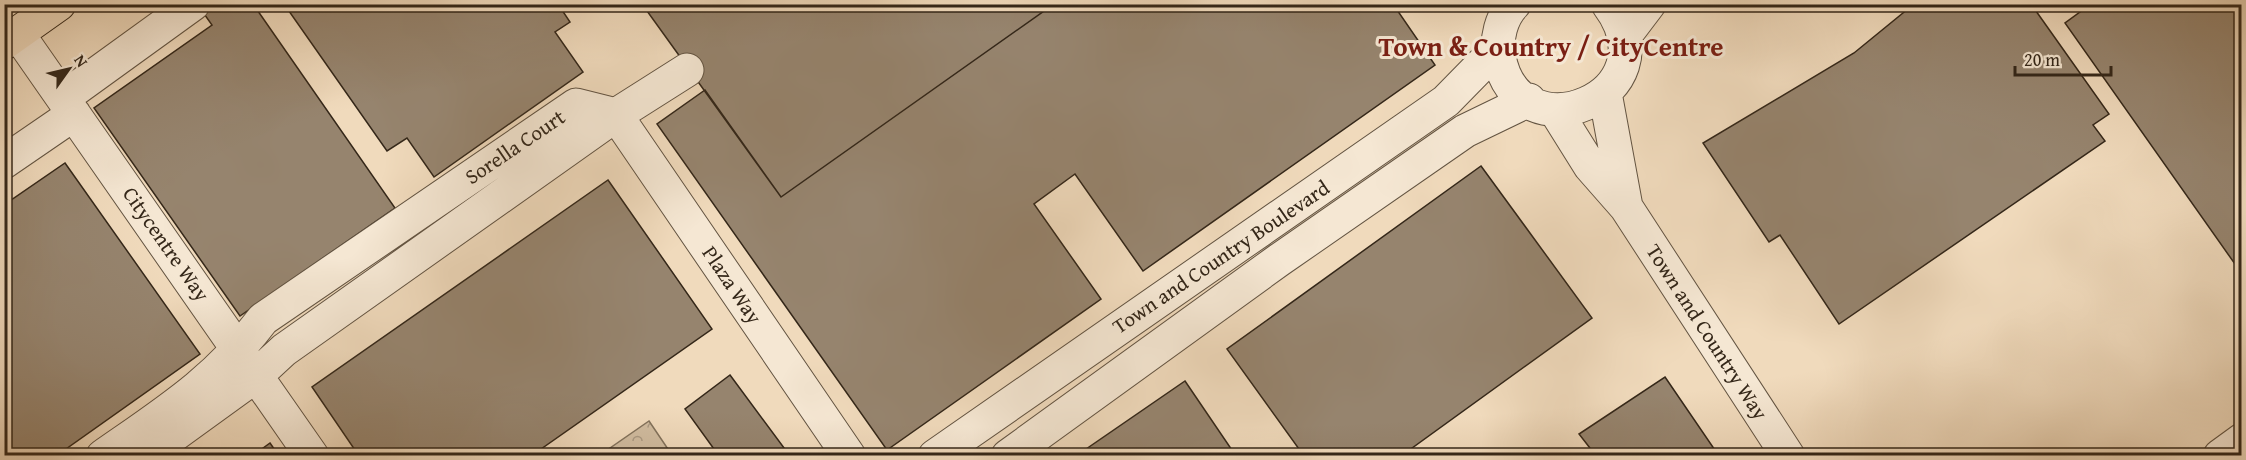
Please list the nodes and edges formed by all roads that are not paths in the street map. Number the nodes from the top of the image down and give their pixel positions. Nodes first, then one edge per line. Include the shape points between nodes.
1 (59, 4) edge
2 (193, 4) edge
3 (1608, 4) edge
4 (1649, 4) edge
5 (1510, 6) edge
6 (1624, 37) junction
7 (11, 39) edge
8 (1498, 48) junction
9 (687, 70) dead end
10 (1605, 93) junction
11 (1542, 105) junction
12 (68, 106) junction
13 (616, 115) junction
14 (4, 162) edge
15 (1626, 207) junction
16 (1153, 303) junction
17 (1176, 334) junction
18 (249, 362) junction
19 (2241, 440) edge
20 (103, 456) edge
21 (145, 456) edge
22 (312, 456) edge
23 (849, 456) edge
24 (935, 456) edge
25 (1008, 456) edge
26 (1788, 456) edge
27 (2220, 456) edge

1 - 7 main road
2 - 12 street
3 - 6 street
4 - 6 street
5 - 8 street via 1500,28
6 - 10 street via 1624,58 1617,78
7 - 12 street, Citycentre Way
8 - 11 street via 1509,82
8 - 16 street, Town and Country Boulevard via 1446,101
9 - 13 street
10 - 11 street, Town and Country Boulevard via 1573,109
10 - 15 street, Town and Country Way
11 - 15 street, Town and Country Way
11 - 17 street, Town and Country Boulevard via 1465,131
12 - 14 street
12 - 18 street, Citycentre Way
13 - 18 street, Sorella Court via 576,105 263,319
13 - 23 street, Plaza Way
15 - 26 street, Town and Country Way
16 - 17 street
16 - 24 street, Town and Country Boulevard
17 - 25 street, Town and Country Boulevard
18 - 20 street, Sorella Court via 195,393
18 - 21 street, Sorella Court
18 - 22 street, Citycentre Way
19 - 27 street

